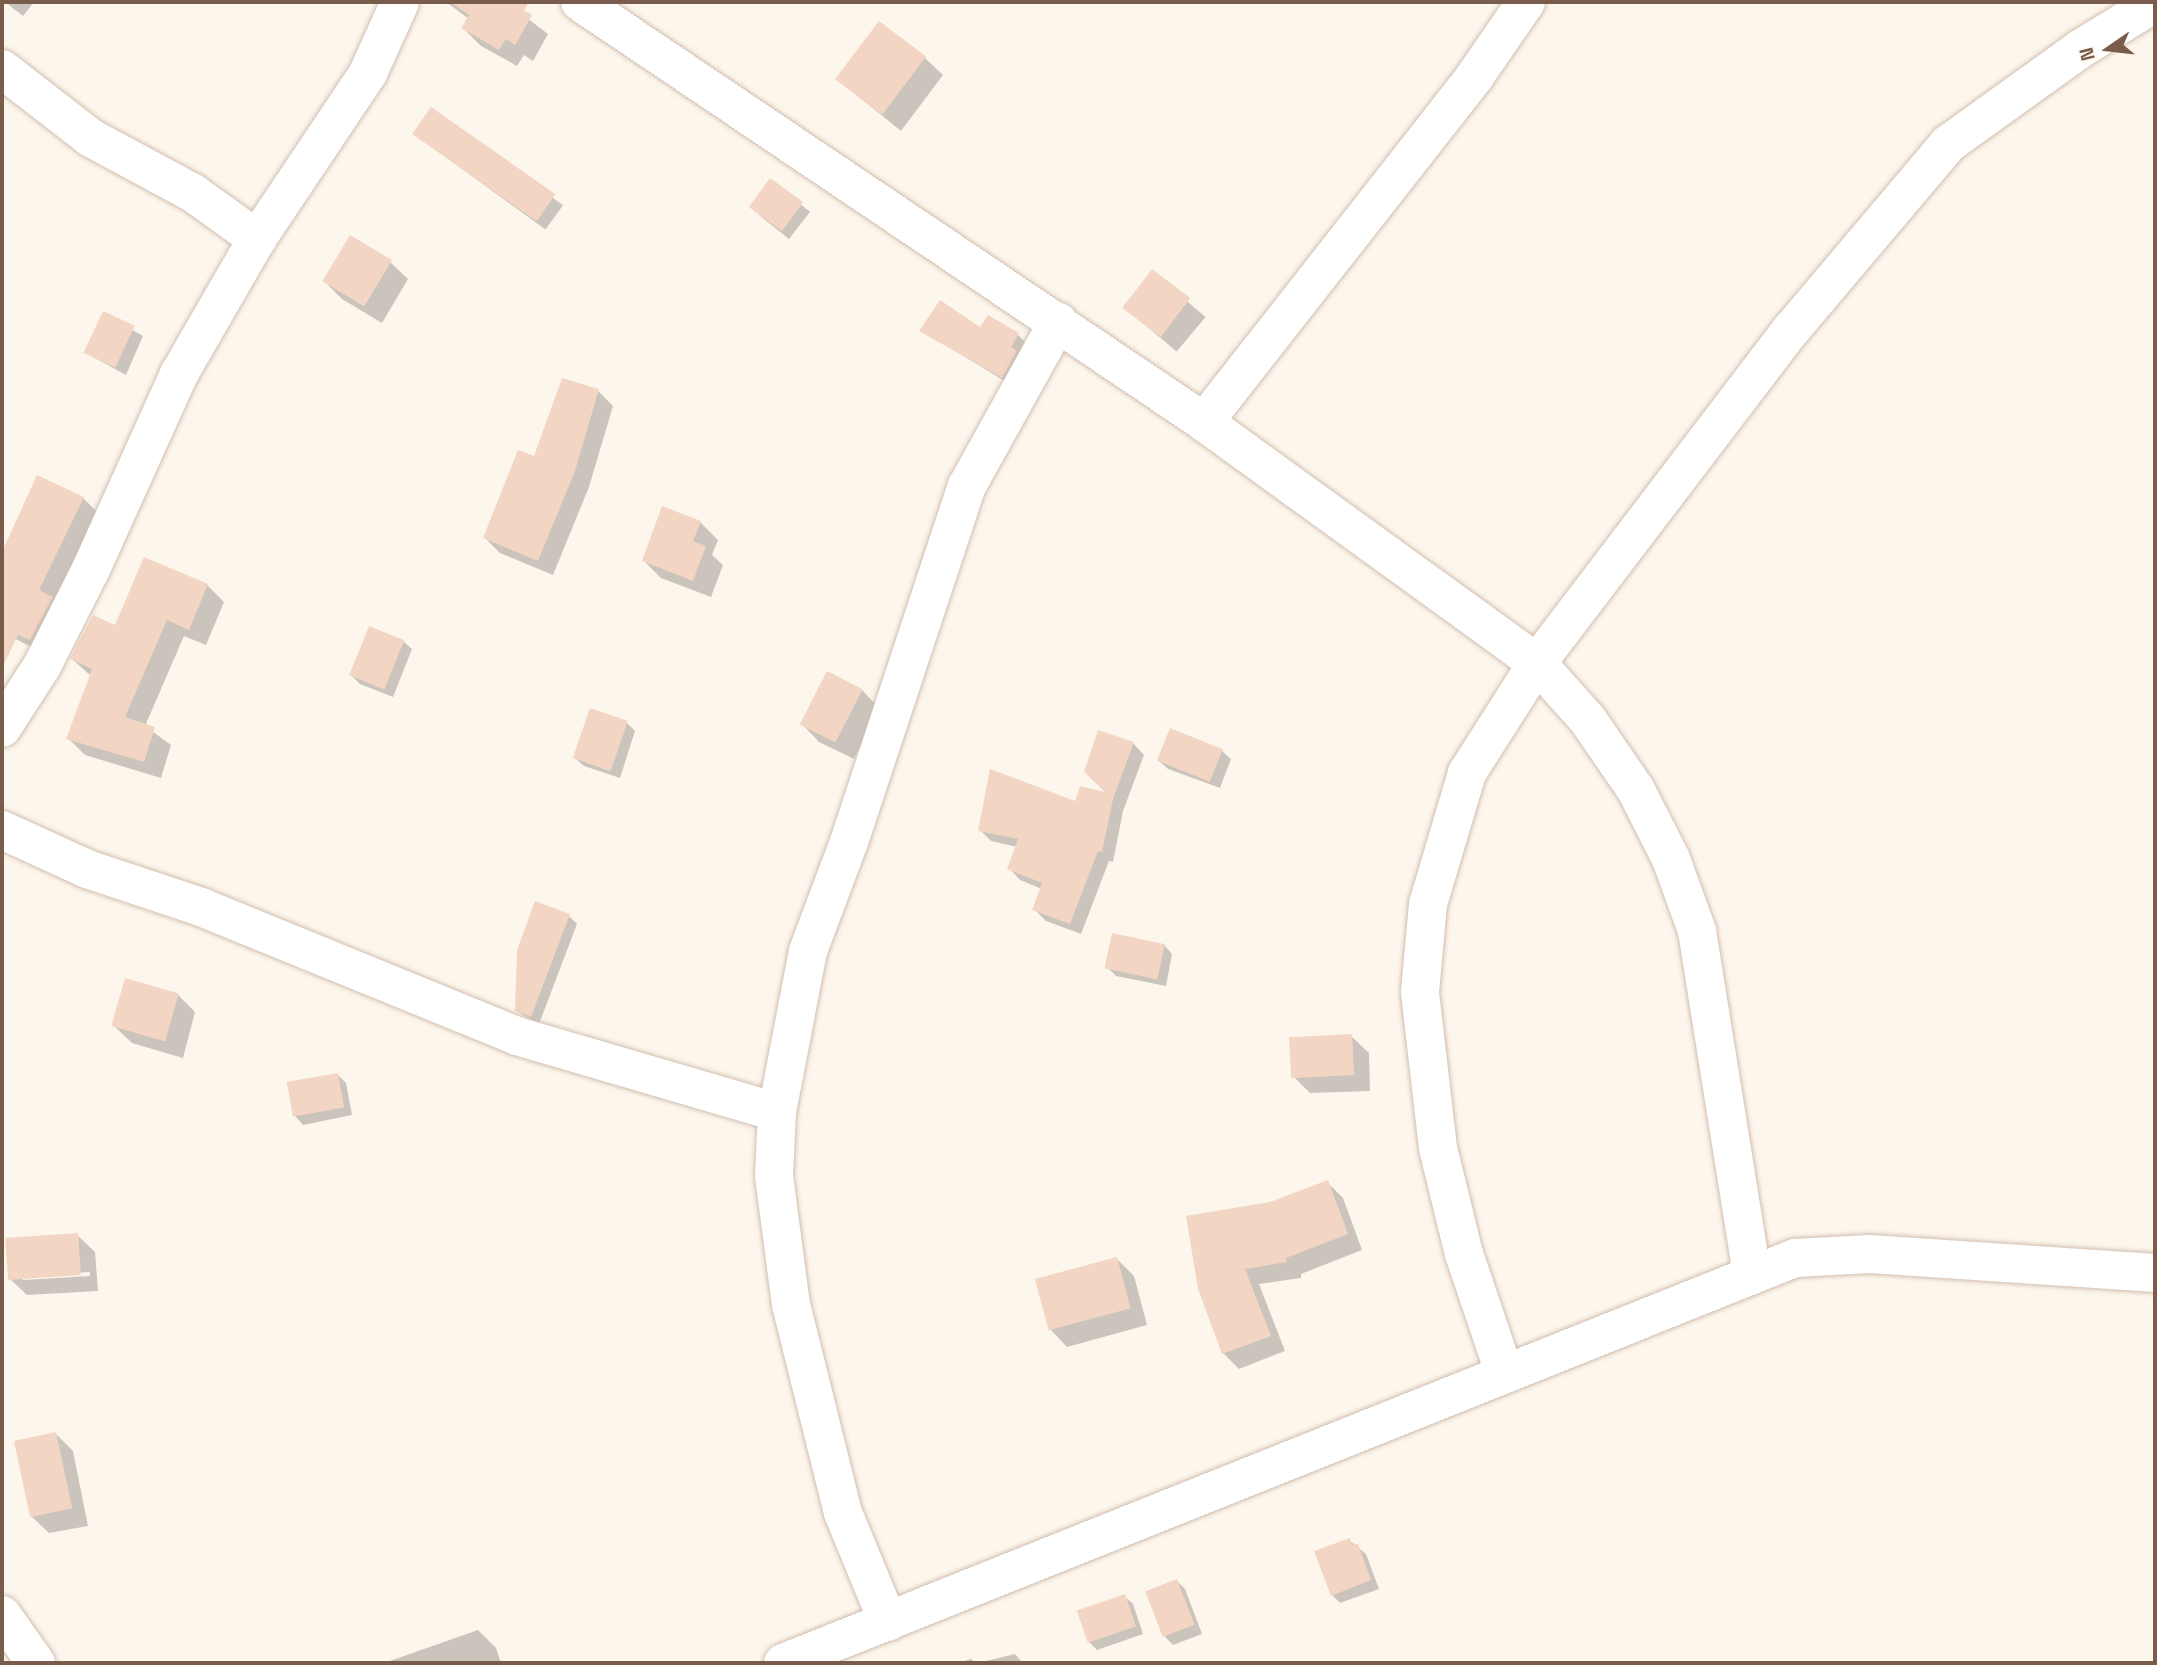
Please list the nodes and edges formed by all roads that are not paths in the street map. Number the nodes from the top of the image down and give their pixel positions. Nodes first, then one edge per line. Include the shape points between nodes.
1 (400, 2) edge
2 (580, 2) edge
3 (1526, 2) edge
4 (2155, 3) edge
5 (2, 69) edge
6 (257, 239) junction
7 (1058, 322) junction
8 (1204, 422) junction
9 (1537, 663) junction
10 (2, 728) edge
11 (2, 830) edge
12 (776, 1112) junction
13 (1752, 1273) junction
14 (2155, 1273) edge
15 (1504, 1373) junction
16 (2, 1615) edge
17 (888, 1622) junction
18 (36, 1663) edge
19 (783, 1663) edge

1 - 6 street via 368,73
2 - 7 street
3 - 8 street via 1475,76
4 - 9 street via 2080,49 1948,144 1791,330
5 - 6 street via 91,138 193,193
6 - 10 street via 179,374 42,666
7 - 8 street
7 - 12 street via 967,486 849,842 808,951
8 - 9 street
9 - 13 street via 1588,720 1636,790 1671,859 1697,932
9 - 15 street via 1467,773 1428,904 1420,992 1438,1149 1464,1254
11 - 12 street via 87,869 201,907 517,1036
12 - 17 street via 774,1175 800,1346 843,1513
13 - 14 street via 1795,1258 1870,1255
13 - 15 street
15 - 17 street
16 - 18 street
17 - 19 street

